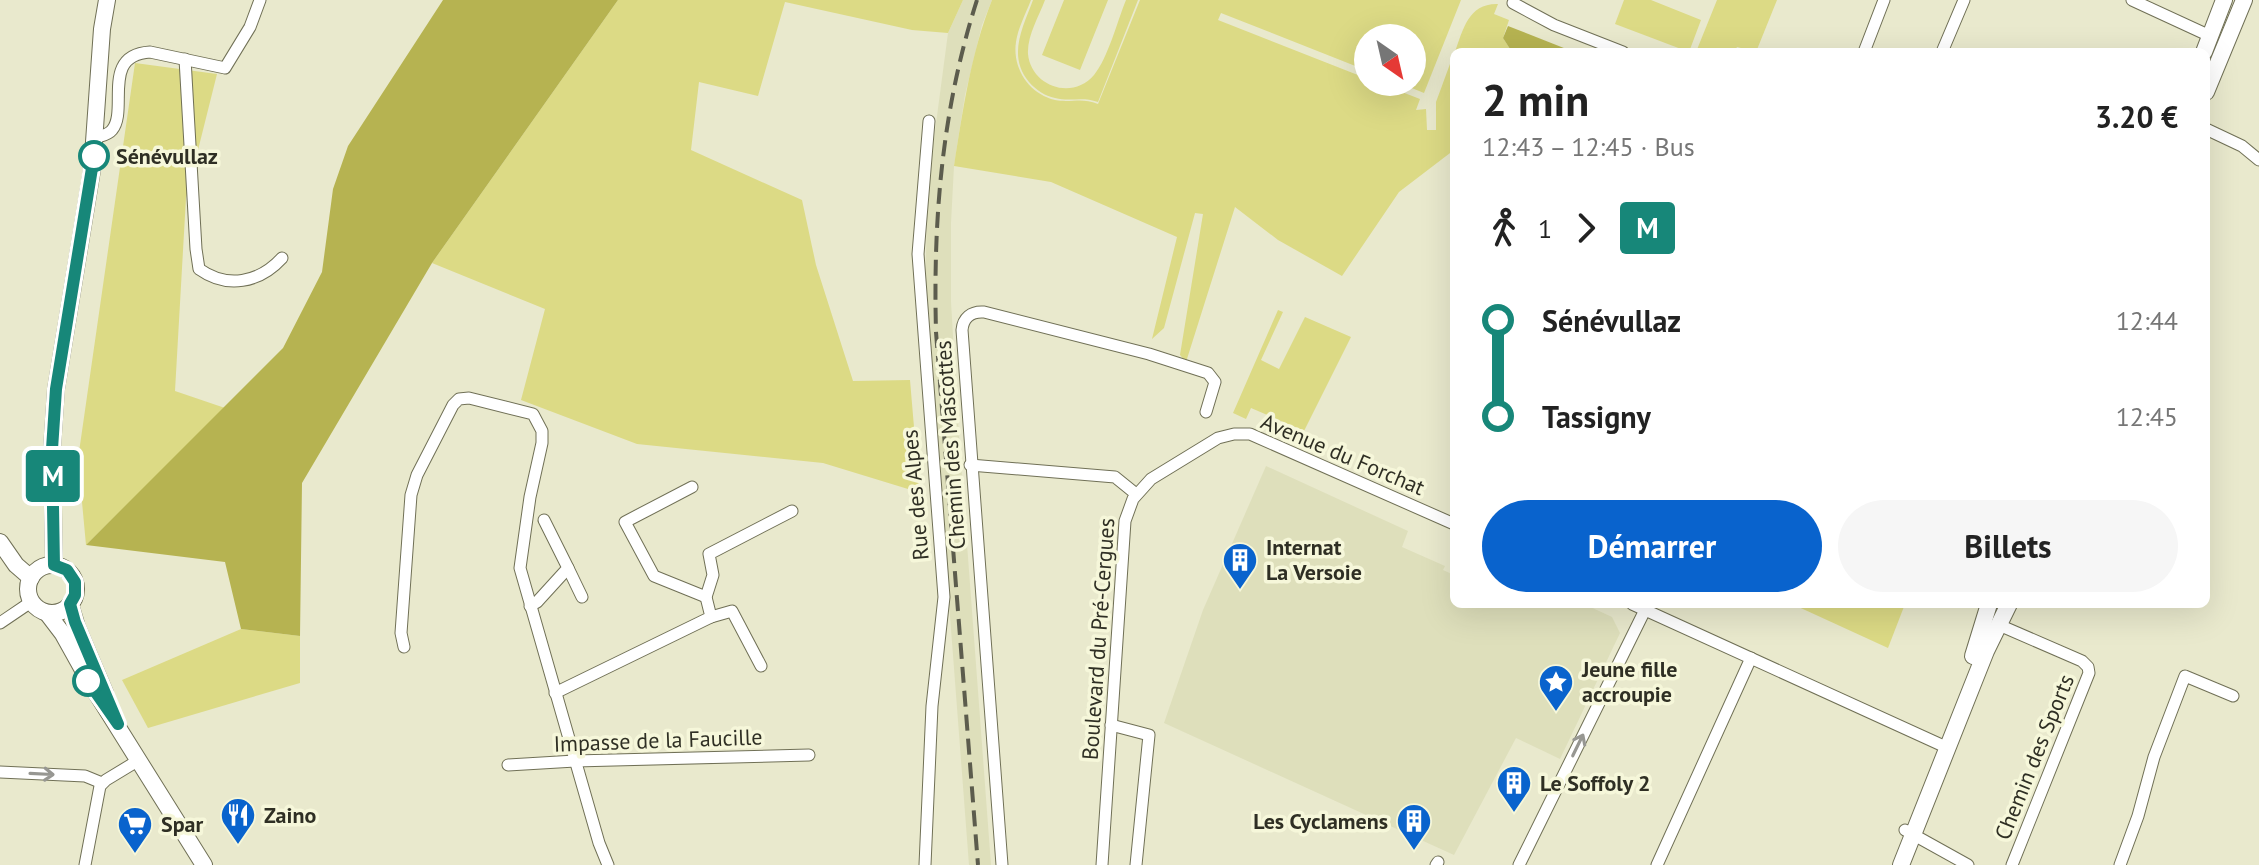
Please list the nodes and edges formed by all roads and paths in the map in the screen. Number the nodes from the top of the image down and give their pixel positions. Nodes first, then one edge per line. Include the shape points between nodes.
1 (107, 0) edge
2 (260, 0) edge
3 (1884, 0) edge
4 (1964, 0) edge
5 (2132, 0) edge
6 (2244, 0) edge
7 (1513, 3) dead end
8 (2222, 6) edge
9 (2237, 19) junction
10 (2228, 43) junction
11 (2207, 44) edge
12 (1613, 48) edge
13 (1866, 48) edge
14 (1944, 48) edge
15 (185, 59) junction
16 (2210, 83) edge
17 (929, 121) dead end
18 (2210, 131) edge
19 (95, 138) junction
20 (2259, 160) edge
21 (282, 258) dead end
22 (1206, 412) dead end
23 (970, 465) junction
24 (692, 487) dead end
25 (1136, 494) junction
26 (792, 511) dead end
27 (544, 520) dead end
28 (1450, 522) edge
29 (0, 542) edge
30 (54, 565) junction
31 (568, 568) junction
32 (31, 578) junction
33 (582, 597) dead end
34 (706, 597) junction
35 (31, 602) junction
36 (70, 604) junction
37 (530, 606) junction
38 (1641, 608) edge
39 (1988, 608) edge
40 (2007, 608) edge
41 (1645, 610) junction
42 (47, 613) junction
43 (711, 617) junction
44 (0, 623) edge
45 (1999, 625) junction
46 (404, 647) dead end
47 (1751, 658) junction
48 (761, 666) dead end
49 (555, 693) junction
50 (2233, 696) dead end
51 (118, 724) junction
52 (1111, 725) junction
53 (1943, 746) junction
54 (809, 755) dead end
55 (139, 760) junction
56 (575, 761) junction
57 (508, 765) dead end
58 (0, 772) edge
59 (102, 783) junction
60 (1909, 832) junction
61 (85, 865) edge
62 (204, 865) edge
63 (608, 865) edge
64 (925, 865) edge
65 (1002, 865) edge
66 (1102, 865) edge
67 (1136, 865) edge
68 (1519, 865) edge
69 (1657, 865) edge
70 (1891, 865) edge
71 (1901, 865) edge
72 (1968, 865) edge
73 (2012, 865) edge
74 (2120, 865) edge

1 - 19 main road
2 - 15 street via 225,68
3 - 13 street
4 - 14 street
5 - 11 street
6 - 9 main road
7 - 12 street
8 - 9 main road
8 - 11 main road
9 - 10 main road
10 - 11 main road
10 - 16 main road
15 - 19 street via 150,52 130,60 119,75 114,128
15 - 21 street via 199,269 233,283 253,278
17 - 64 street, Rue des Alpes via 918,254 944,597 932,706
18 - 20 street
19 - 30 main road via 56,389
22 - 23 street, Chemin des Mascottes via 1215,382 1208,373 973,313 962,330
23 - 25 street, Boulevard du Pré-Cergues via 1115,477
23 - 65 street, Chemin des Mascottes
24 - 34 street via 625,522 654,576
25 - 28 street, Avenue du Forchat via 1212,441 1242,433
25 - 52 street, Boulevard du Pré-Cergues via 1125,521
26 - 34 street via 709,554 713,575
27 - 31 street
29 - 32 main road
30 - 32 main road
30 - 36 main road via 74,578 76,592
31 - 33 street
31 - 37 street
32 - 35 main road
34 - 43 street
35 - 42 main road
35 - 44 street
36 - 42 main road
36 - 51 main road
37 - 46 street via 520,568 542,431 533,414 459,399 411,495
37 - 49 street
38 - 41 street
39 - 53 main road
40 - 45 main road
41 - 47 street
68 -> 41 street
42 - 51 main road
43 - 48 street via 732,611
43 - 49 street
45 - 53 main road
45 - 73 street, Chemin des Sports via 2082,661 2089,673
47 - 53 street
47 - 69 street
49 - 56 street
50 - 74 street via 2185,676
51 - 55 main road
52 - 66 street, Boulevard du Pré-Cergues
52 - 67 street via 1149,735
53 - 60 main road
54 - 56 street, Impasse de la Faucille
55 - 59 street
55 - 62 main road
56 - 57 street, Impasse de la Faucille
56 - 63 street
58 -> 59 street via 85,776
59 - 61 street
60 - 70 main road
60 - 71 main road
60 - 72 street

